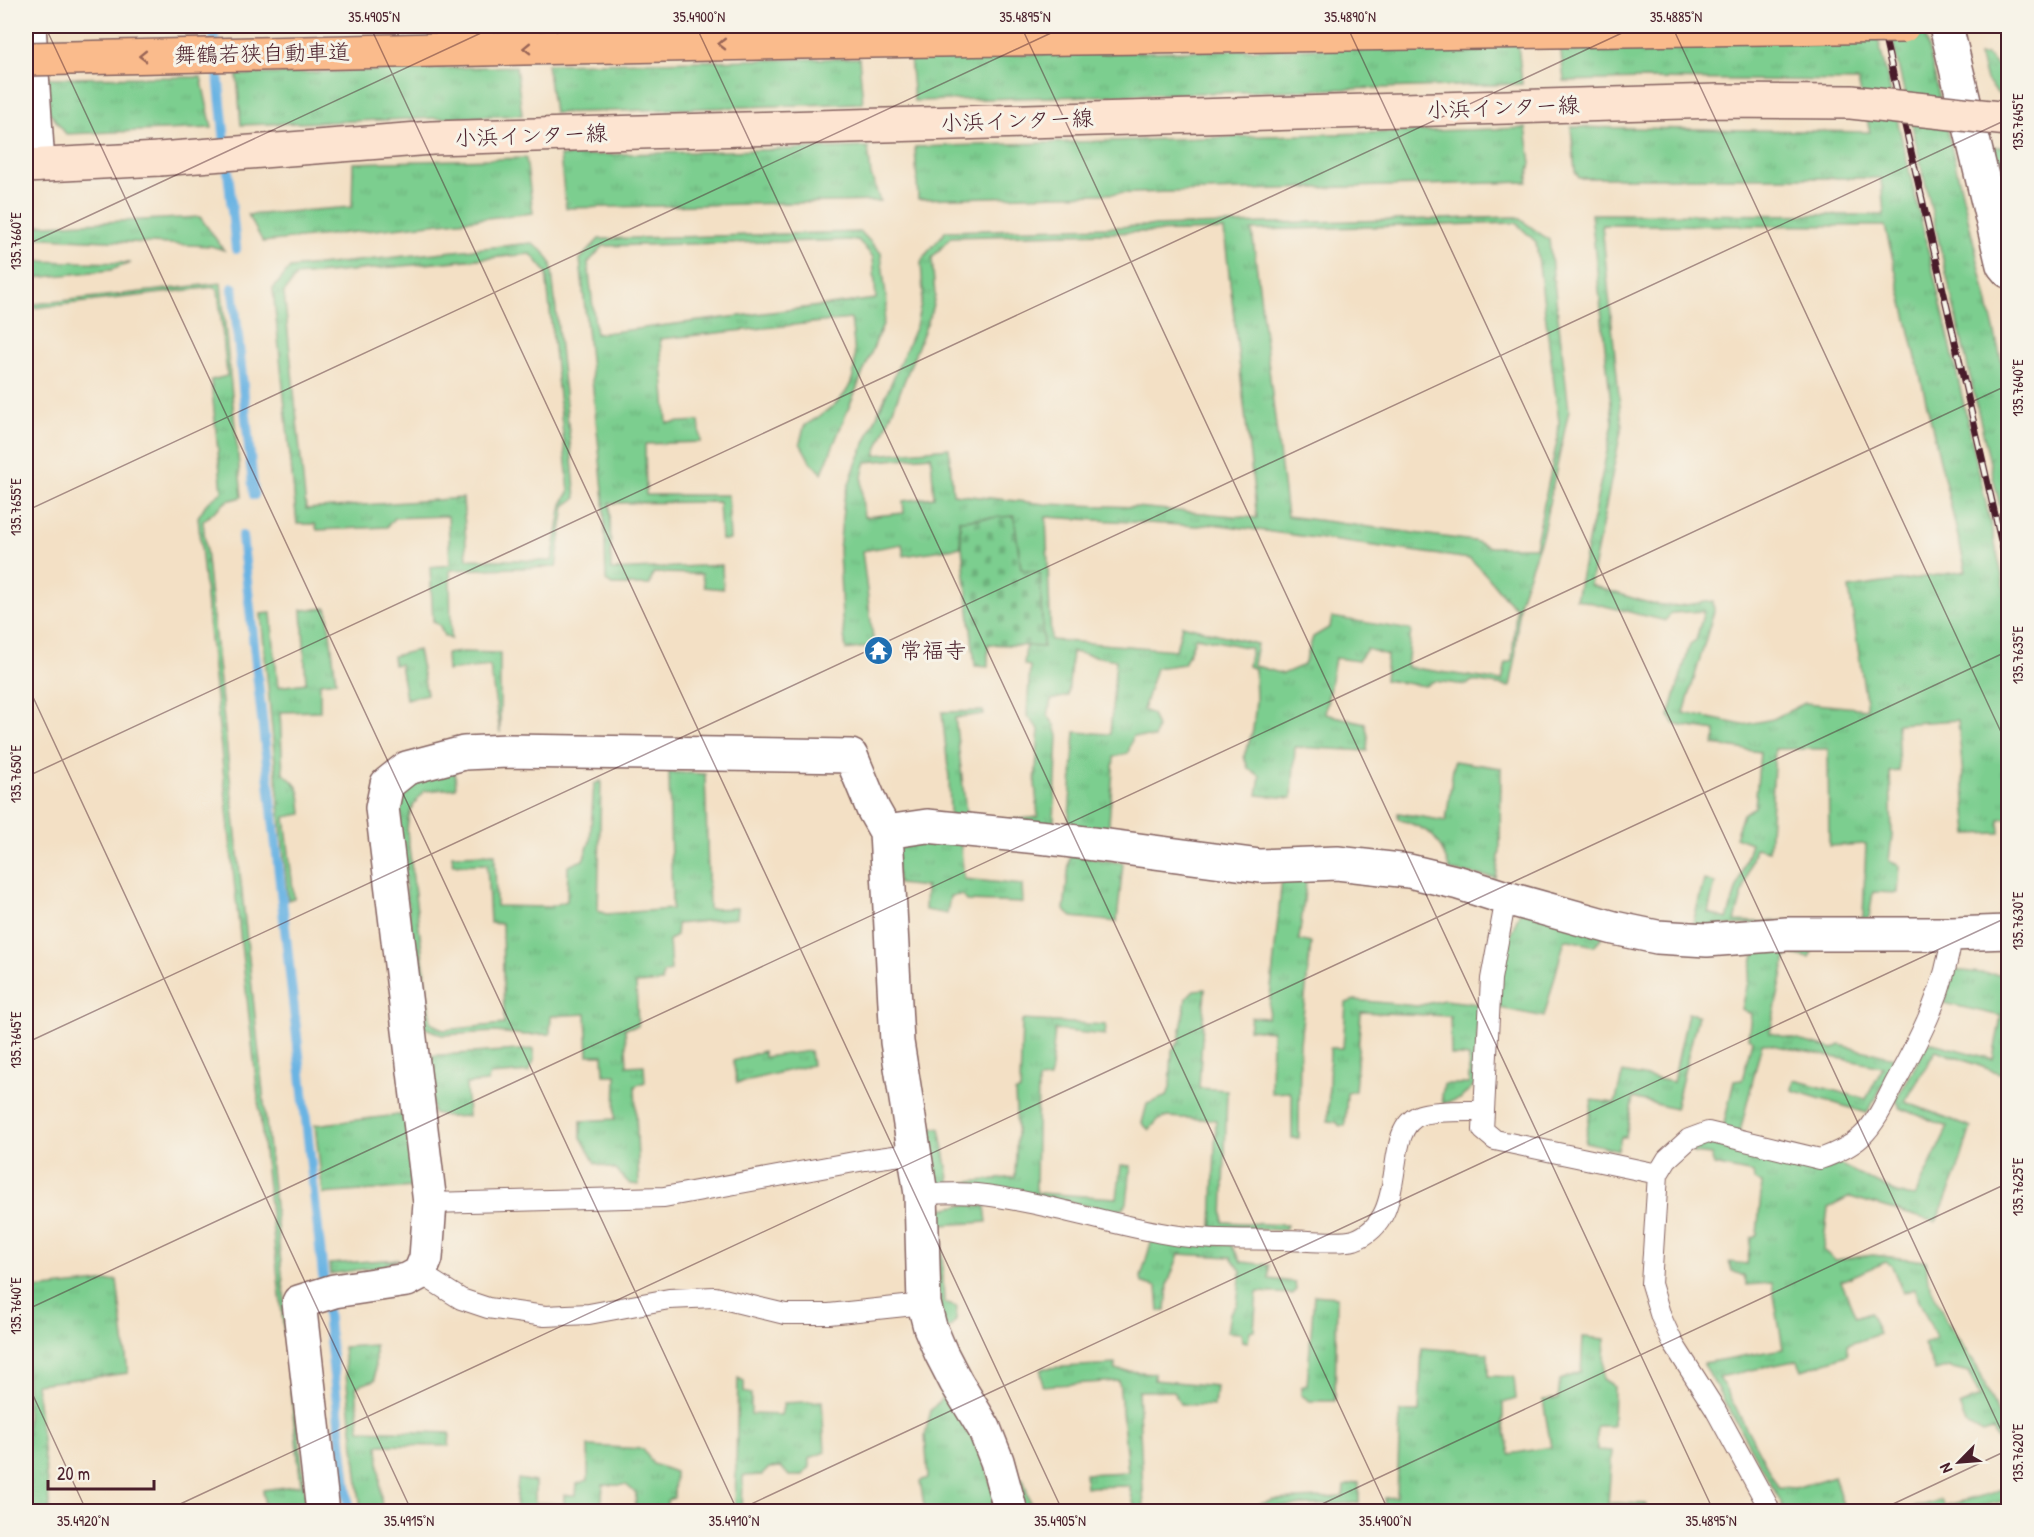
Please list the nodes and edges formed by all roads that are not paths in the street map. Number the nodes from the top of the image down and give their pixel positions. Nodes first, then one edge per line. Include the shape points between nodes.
1 (29, 26) edge
2 (1903, 26) edge
3 (1946, 26) edge
4 (26, 58) edge
5 (2008, 119) edge
6 (32, 166) edge
7 (2008, 271) edge
8 (886, 832) junction
9 (1506, 898) junction
10 (2008, 932) edge
11 (1952, 934) junction
12 (1484, 1111) junction
13 (916, 1153) junction
14 (1658, 1174) junction
15 (921, 1194) junction
16 (430, 1203) junction
17 (420, 1273) junction
18 (924, 1304) junction
19 (323, 1512) edge
20 (1011, 1512) edge
21 (1768, 1512) edge

1 - 6 street
2 -> 4 highway, 舞鶴若狭自動車道, bridge
3 - 7 street via 2002,265
5 - 6 main road, 小浜インター線, bridge via 1851,102 1718,101 432,138
8 - 9 street via 927,826 1260,866 1337,864 1409,871
8 - 13 street via 897,1042
8 - 16 street via 851,756 464,753 407,768 387,784 382,808
9 - 11 street via 1657,937 1707,940 1786,934
9 - 12 lane via 1491,979
10 - 11 street
11 - 14 lane via 1949,960 1924,1031 1881,1110 1861,1137 1820,1159 1708,1132 1689,1139
12 - 14 lane via 1483,1130 1495,1140
12 - 15 lane via 1420,1115 1407,1125 1400,1136 1386,1209 1372,1231 1352,1241 1168,1234 1048,1206 985,1196
13 - 15 street
13 - 16 lane via 664,1197
14 - 21 lane via 1651,1284 1661,1317 1715,1409
15 - 18 street
16 - 17 street via 426,1258
17 - 18 lane via 461,1299 488,1308 545,1316 589,1314 669,1299 715,1298 785,1314 828,1314
17 - 19 street via 407,1280 299,1302
18 - 20 street via 941,1353 984,1428

